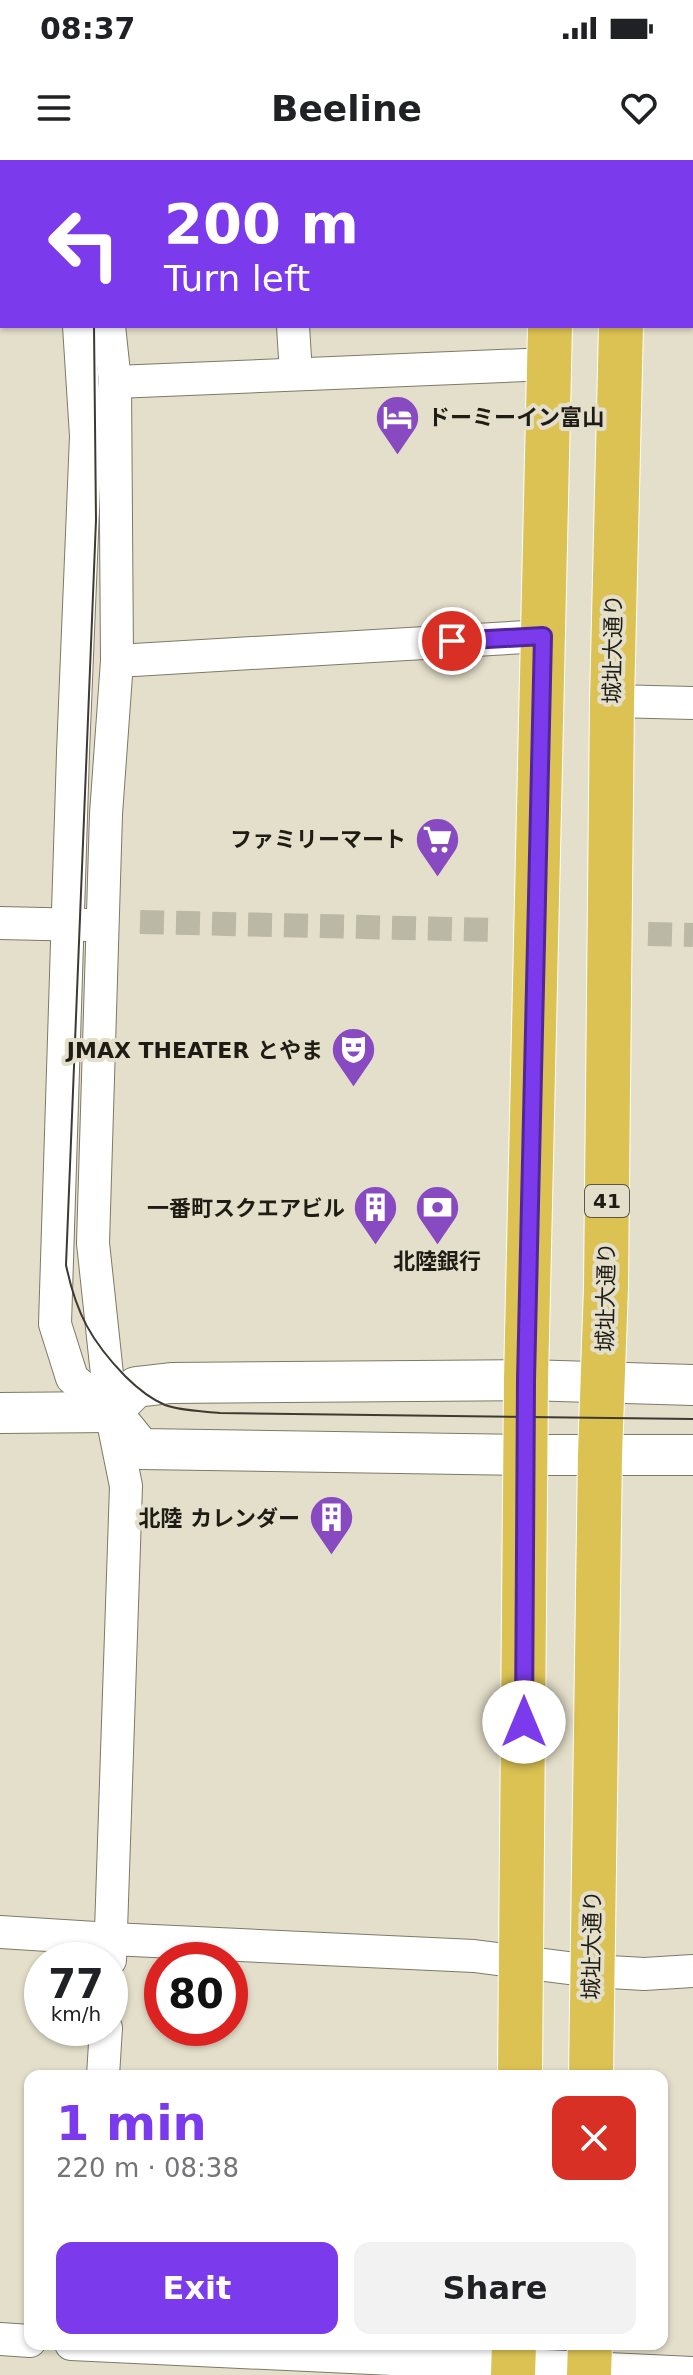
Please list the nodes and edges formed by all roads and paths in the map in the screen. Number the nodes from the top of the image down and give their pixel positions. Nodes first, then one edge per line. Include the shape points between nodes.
1 (79, 328) edge
2 (109, 328) edge
3 (293, 328) edge
4 (621, 328) edge
5 (549, 345) edge
6 (296, 374) junction
7 (115, 382) junction
8 (543, 636) junction
9 (117, 661) junction
10 (612, 701) junction
11 (693, 703) edge
12 (0, 923) edge
13 (68, 925) junction
14 (102, 926) junction
15 (526, 1380) junction
16 (604, 1382) junction
17 (693, 1385) edge
18 (111, 1412) junction
19 (0, 1413) edge
20 (525, 1455) junction
21 (600, 1455) junction
22 (693, 1455) edge
23 (0, 1932) edge
24 (61, 1942) edge
25 (110, 1942) edge
26 (128, 1950) edge
27 (523, 1962) junction
28 (592, 1971) junction
29 (693, 1971) edge
30 (105, 2046) edge
31 (103, 2070) edge
32 (520, 2070) edge
33 (591, 2070) edge
34 (0, 2339) edge
35 (24, 2341) edge
36 (86, 2350) edge
37 (237, 2350) edge
38 (513, 2361) edge
39 (589, 2363) edge
40 (693, 2373) edge
41 (85, 2375) edge

1 - 13 street via 86,436
2 - 7 street
3 - 6 street
4 - 10 highway, 城址大通り / 41
5 - 6 street
5 - 8 highway
6 - 7 street
7 - 9 street
8 - 9 street
8 - 15 highway
9 - 14 street
10 - 11 street
10 - 16 highway, 城址大通り / 41
12 - 13 street
13 - 14 street
13 - 18 street via 55,1324 72,1378
14 - 18 street via 93,1243
15 - 16 street
15 - 18 street via 171,1383 136,1387
15 - 20 highway
16 - 17 street
16 - 21 highway, 城址大通り / 41
18 - 19 street
18 - 20 street via 141,1449
18 - 25 street via 126,1486
20 - 21 street
20 - 27 highway
21 - 22 street
21 - 28 highway, 城址大通り / 41
23 - 24 street
26 - 27 street via 474,1956
27 - 28 street
27 - 32 highway
28 - 29 street
28 - 33 highway, 城址大通り / 41
30 - 31 street
34 - 35 street
36 - 41 street
37 - 38 street
38 - 39 street
39 - 40 street

